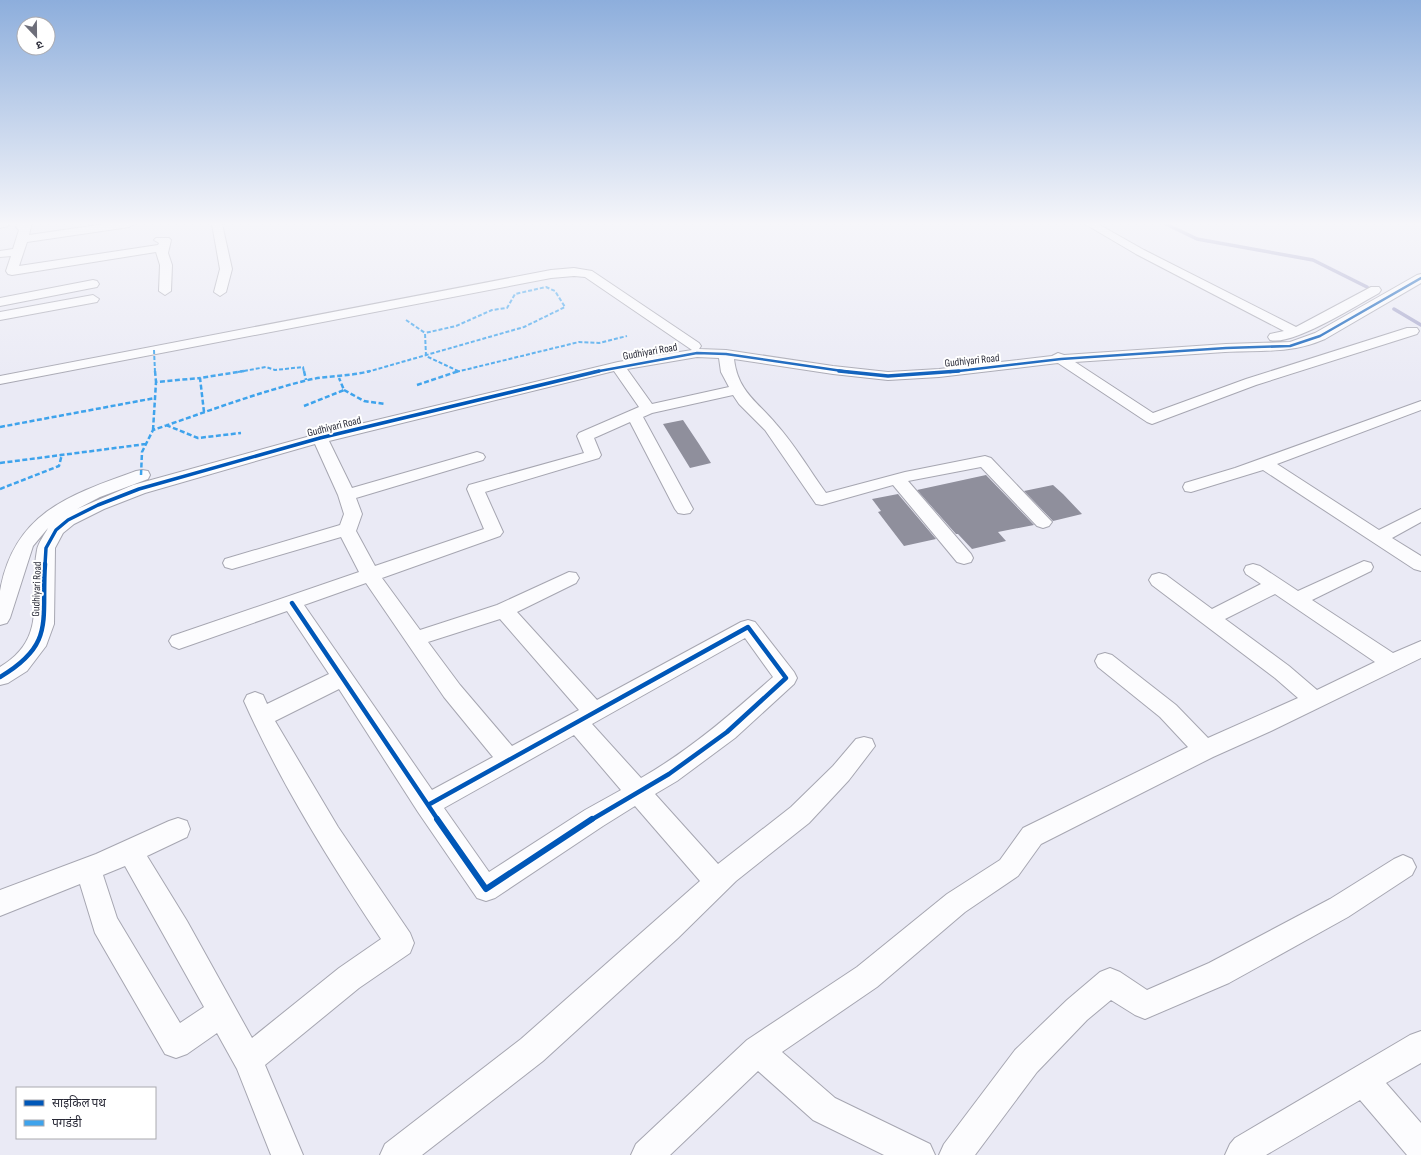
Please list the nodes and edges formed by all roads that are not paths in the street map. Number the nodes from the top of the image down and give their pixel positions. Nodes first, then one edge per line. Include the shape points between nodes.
1 (93, 278) edge
2 (166, 278) edge
3 (224, 278) edge
4 (531, 278) edge
5 (594, 278) edge
6 (1191, 278) edge
7 (1397, 278) edge
8 (1421, 278) edge
9 (93, 284) junction
10 (165, 291) dead end
11 (220, 292) dead end
12 (0, 302) edge
13 (0, 316) edge
14 (1412, 331) dead end
15 (1296, 332) junction
16 (694, 346) junction
17 (1048, 351) junction
18 (726, 354) junction
19 (1061, 359) junction
20 (618, 366) junction
21 (0, 380) edge
22 (738, 390) junction
23 (1418, 408) edge
24 (641, 412) junction
25 (320, 438) junction
26 (477, 457) dead end
27 (1264, 463) junction
28 (897, 479) junction
29 (136, 484) junction
30 (1191, 488) dead end
31 (347, 495) junction
32 (684, 509) dead end
33 (1421, 514) edge
34 (1043, 522) dead end
35 (348, 529) junction
36 (1380, 538) junction
37 (964, 558) dead end
38 (232, 563) dead end
39 (1421, 565) edge
40 (1364, 567) dead end
41 (1253, 570) dead end
42 (371, 576) junction
43 (569, 578) dead end
44 (1160, 580) dead end
45 (1276, 585) junction
46 (1297, 599) junction
47 (292, 603) junction
48 (504, 610) junction
49 (0, 618) edge
50 (1211, 618) junction
51 (415, 640) junction
52 (179, 641) dead end
53 (1421, 649) edge
54 (1105, 661) dead end
55 (1392, 663) junction
56 (0, 677) edge
57 (343, 677) junction
58 (1314, 700) junction
59 (586, 718) junction
60 (864, 746) dead end
61 (1205, 750) junction
62 (510, 760) junction
63 (638, 792) junction
64 (427, 805) junction
65 (178, 829) dead end
66 (130, 850) junction
67 (1403, 867) dead end
68 (88, 869) junction
69 (717, 882) junction
70 (0, 903) edge
71 (222, 1012) junction
72 (1421, 1046) edge
73 (758, 1051) junction
74 (248, 1060) junction
75 (1363, 1080) junction
76 (1421, 1147) edge
77 (1246, 1153) edge
78 (287, 1155) edge
79 (396, 1155) edge
80 (647, 1155) edge
81 (919, 1155) edge
82 (955, 1155) edge

1 - 9 street
2 - 10 street
3 - 11 street
4 - 21 street
5 - 16 street
6 - 15 street
7 - 15 street, Gudhiyari Road
8 - 19 street, Gudhiyari Road via 1320,336 1290,346
9 - 12 street
9 - 13 street via 94,302
14 - 19 street via 1251,382 1152,419
15 - 17 street, Gudhiyari Road via 1280,337 1162,342
16 - 17 street, Gudhiyari Road via 728,348 862,367 894,368
16 - 29 street, Gudhiyari Road via 614,358 341,423
17 - 19 street
18 - 19 street, Gudhiyari Road via 888,376 939,373
18 - 20 street, Gudhiyari Road via 697,353
18 - 22 street via 728,372
20 - 24 street
20 - 25 street, Gudhiyari Road
22 - 24 street
22 - 28 street via 744,401 771,427 822,500
23 - 27 street
24 - 32 street
24 - 42 street via 585,436 593,455 475,489 494,532
25 - 29 street, Gudhiyari Road
25 - 31 street
26 - 31 street
27 - 30 street
27 - 36 street
28 - 34 street via 985,461
28 - 37 street
29 - 49 street, Gudhiyari Road via 108,486 43,522 25,545
29 - 56 street, Gudhiyari Road via 68,520 56,530 46,548 44,624 36,646 20,665
31 - 35 street via 353,514
33 - 36 street
35 - 38 street
35 - 42 street
36 - 39 street
40 - 46 street
41 - 45 street
42 - 47 street
42 - 51 street
43 - 48 street
44 - 50 street
45 - 46 street
45 - 50 street
46 - 55 street
47 - 52 street
47 - 57 street
48 - 51 street
48 - 59 street
50 - 58 street
51 - 62 street via 452,692
53 - 55 street
54 - 61 street via 1168,711
55 - 58 street
57 - 64 street
57 - 74 street via 258,709 326,829 400,943 349,978
58 - 61 street
59 - 62 street
59 - 63 street
59 - 63 street via 748,628 786,678 727,732 670,774
60 - 69 street via 842,773 800,815
61 - 73 street via 1032,836 1009,868 956,902 868,977
62 - 64 street
63 - 64 street via 568,834 486,890
63 - 69 street
65 - 66 street
66 - 68 street
66 - 71 street
67 - 82 street via 1339,908 1219,973 1145,1005 1110,982 1077,1010 1026,1061
68 - 70 street
68 - 71 street via 105,924 176,1043
69 - 79 street via 532,1050
71 - 74 street
72 - 75 street
73 - 80 street
73 - 81 street via 824,1109
74 - 78 street
75 - 76 street
75 - 77 street

